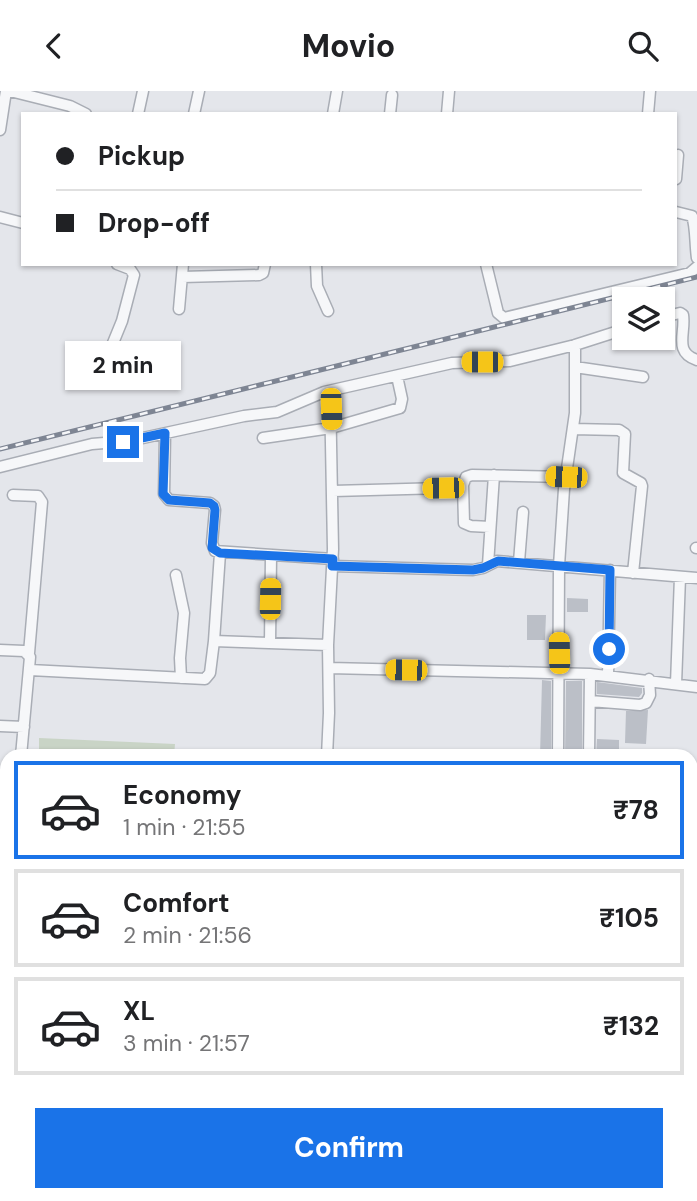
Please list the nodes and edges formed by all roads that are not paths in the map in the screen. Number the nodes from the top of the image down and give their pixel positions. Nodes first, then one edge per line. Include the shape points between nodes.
1 (8, 91) edge
2 (143, 91) edge
3 (199, 91) edge
4 (337, 91) edge
5 (449, 91) edge
6 (650, 91) edge
7 (392, 95) dead end
8 (79, 112) edge
9 (138, 112) edge
10 (194, 112) edge
11 (333, 112) edge
12 (390, 112) edge
13 (447, 112) edge
14 (648, 112) edge
15 (0, 130) edge
16 (678, 155) dead end
17 (677, 168) edge
18 (677, 212) edge
19 (0, 216) edge
20 (21, 222) edge
21 (697, 258) edge
22 (122, 266) edge
23 (183, 266) edge
24 (265, 266) edge
25 (316, 266) edge
26 (486, 266) edge
27 (697, 267) edge
28 (182, 277) junction
29 (179, 309) dead end
30 (328, 311) dead end
31 (675, 314) edge
32 (612, 333) edge
33 (575, 345) junction
34 (112, 352) dead end
35 (697, 360) edge
36 (575, 367) junction
37 (397, 376) junction
38 (643, 377) dead end
39 (330, 391) junction
40 (331, 428) junction
41 (573, 429) junction
42 (165, 433) junction
43 (263, 439) dead end
44 (0, 467) edge
45 (494, 475) junction
46 (566, 477) junction
47 (443, 488) dead end
48 (333, 491) junction
49 (13, 495) dead end
50 (523, 512) dead end
51 (490, 527) junction
52 (220, 553) junction
53 (271, 556) junction
54 (332, 562) junction
55 (519, 562) junction
56 (488, 565) junction
57 (559, 566) junction
58 (610, 570) junction
59 (632, 573) junction
60 (176, 575) dead end
61 (680, 576) junction
62 (697, 578) edge
63 (214, 641) junction
64 (270, 643) junction
65 (328, 645) junction
66 (0, 650) edge
67 (29, 653) junction
68 (329, 668) junction
69 (30, 670) junction
70 (559, 673) junction
71 (590, 674) junction
72 (608, 675) junction
73 (181, 678) junction
74 (649, 679) junction
75 (676, 684) junction
76 (697, 687) edge
77 (590, 701) junction
78 (0, 726) edge
79 (24, 727) junction
80 (22, 749) edge
81 (327, 749) edge
82 (558, 749) edge
83 (589, 749) edge

1 - 8 street
1 - 15 street
2 - 9 street
3 - 10 street
4 - 11 street
5 - 13 street
6 - 14 street
7 - 12 street
16 - 17 street
18 - 21 street via 692,216
19 - 20 street
22 - 34 street via 134,275
23 - 28 street
24 - 28 street via 259,275
25 - 30 street via 317,286
26 - 27 street via 498,313 504,318 690,273
28 - 29 street
31 - 35 street via 683,315 683,351
32 - 33 street
33 - 36 street
33 - 37 street via 510,361 460,362
36 - 38 street
36 - 41 street
37 - 39 street
37 - 40 street via 400,408
39 - 40 street
39 - 42 street via 283,410
40 - 43 street
40 - 48 street
41 - 46 street
41 - 59 street via 625,434 623,473 642,486
42 - 44 street via 92,444
42 - 52 street via 163,494 169,500 214,506 212,548
45 - 46 street
45 - 51 street
45 - 51 street via 472,475 463,485 464,523
46 - 57 street
47 - 48 street
48 - 54 street
49 - 67 street via 38,496 42,502
50 - 55 street
51 - 56 street
52 - 53 street
52 - 63 street
53 - 54 street
53 - 64 street
54 - 56 street via 473,570
54 - 65 street
55 - 56 street
55 - 57 street
57 - 58 street
57 - 70 street
58 - 59 street
58 - 72 street
59 - 61 street
60 - 73 street via 184,613
61 - 62 street
61 - 75 street
63 - 64 street
63 - 73 street via 208,677
64 - 65 street
65 - 68 street
66 - 67 street
67 - 69 street
68 - 70 street
68 - 81 street
69 - 73 street
69 - 79 street
70 - 71 street
70 - 82 street
71 - 72 street
71 - 77 street
72 - 74 street
74 - 75 street
74 - 77 street via 646,703
75 - 76 street
77 - 83 street
78 - 79 street
79 - 80 street

